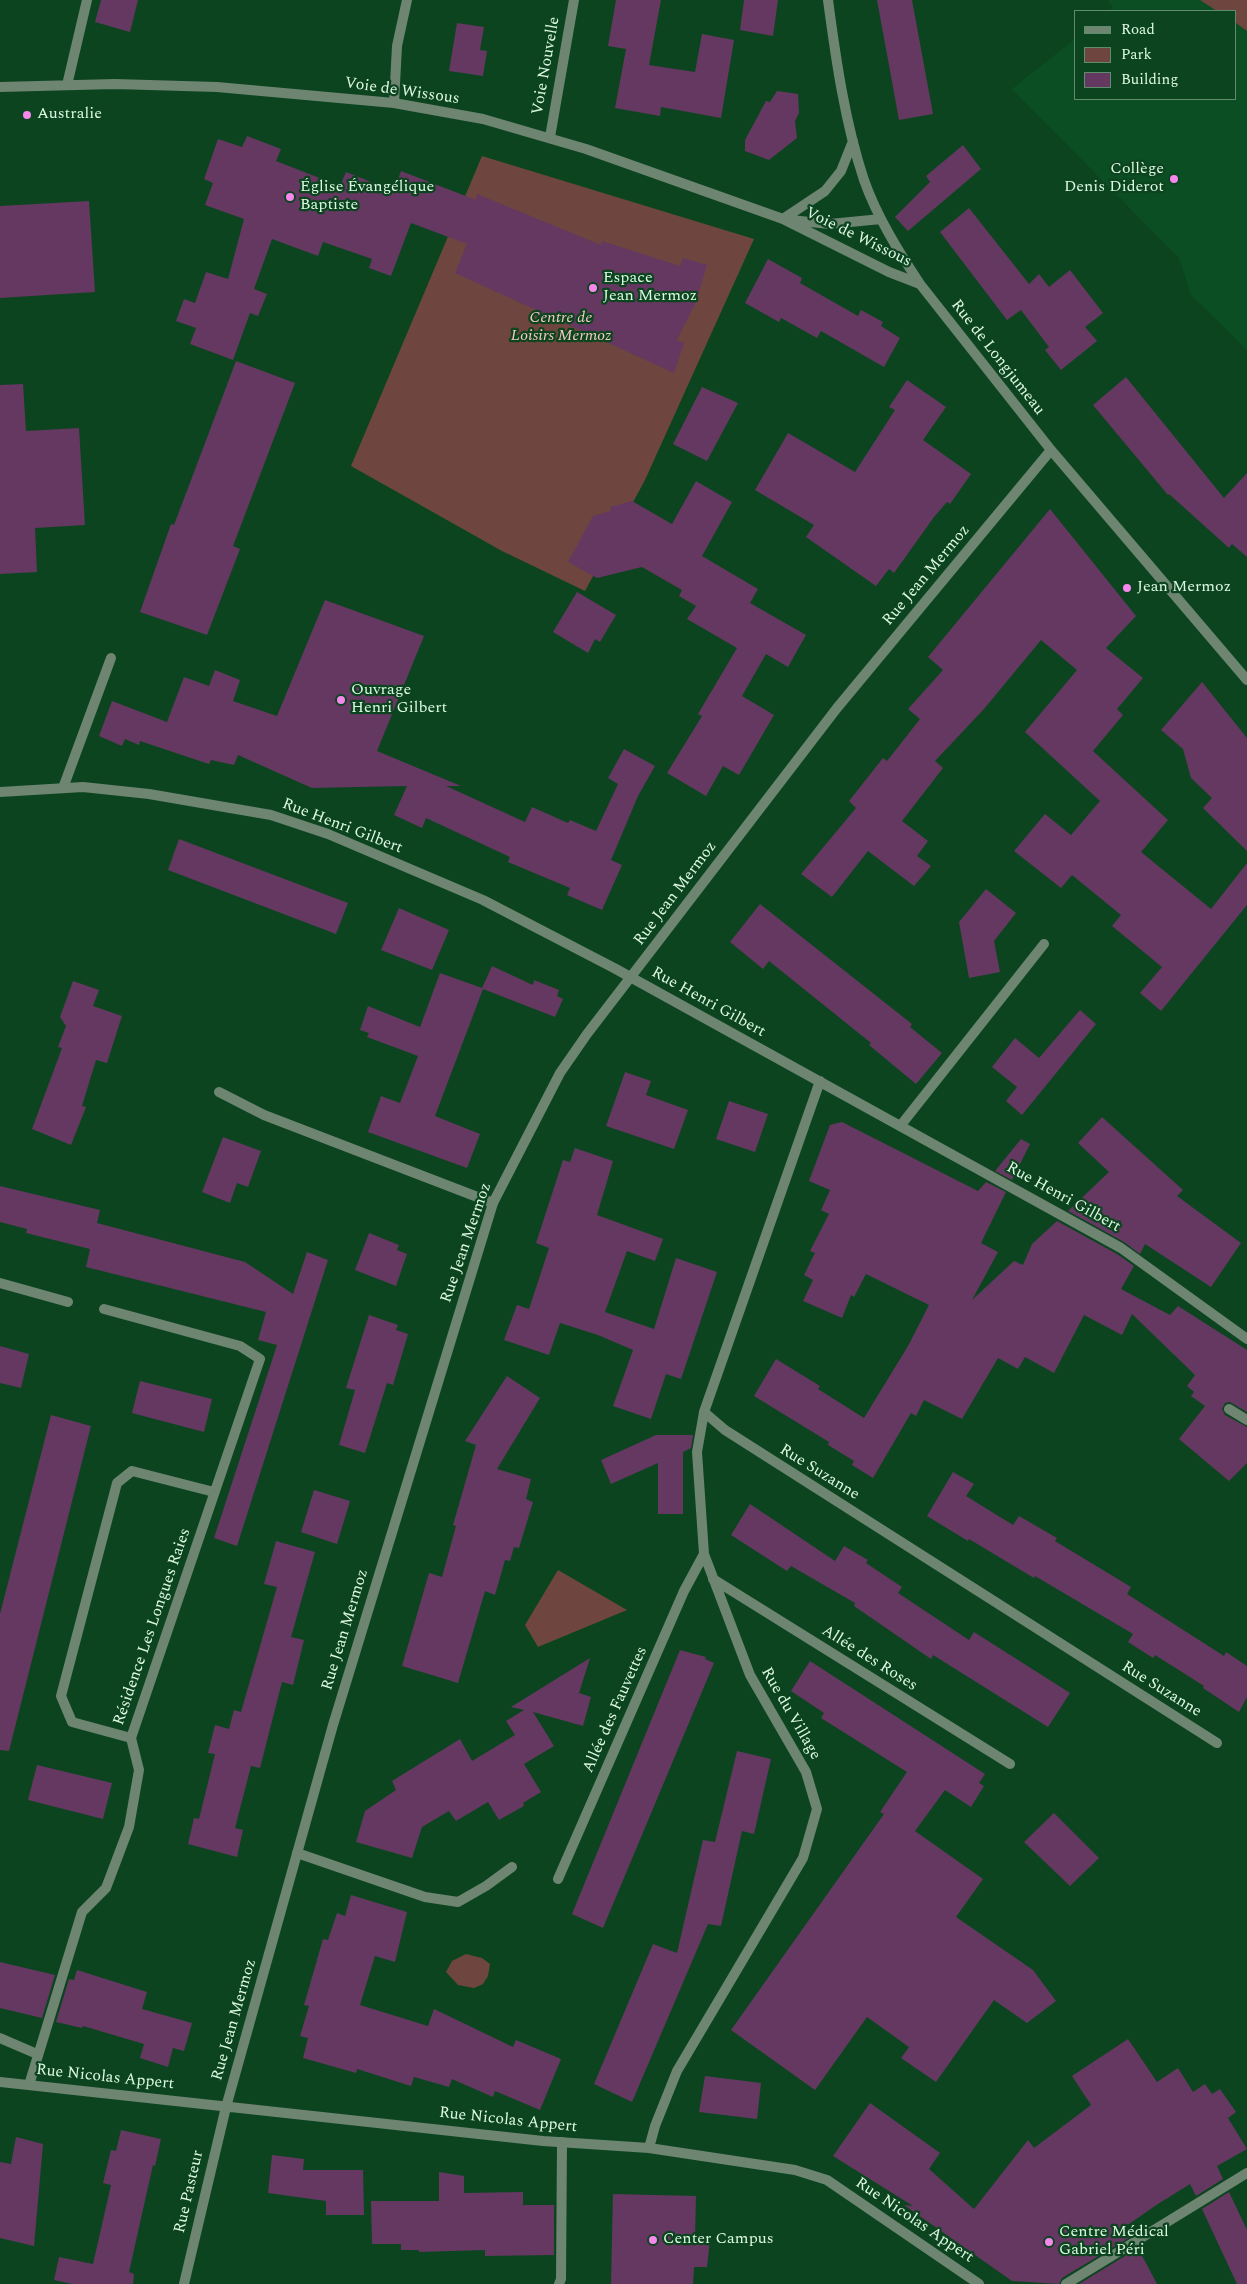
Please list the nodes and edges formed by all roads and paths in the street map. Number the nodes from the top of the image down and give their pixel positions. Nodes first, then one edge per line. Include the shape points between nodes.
1 (87, 0) edge
2 (407, 0) edge
3 (574, 0) edge
4 (828, 0) edge
5 (67, 85) junction
6 (0, 88) edge
7 (394, 103) junction
8 (550, 137) junction
9 (853, 141) junction
10 (783, 219) junction
11 (881, 219) junction
12 (920, 284) junction
13 (1051, 450) junction
14 (112, 658) dead end
15 (1247, 680) edge
16 (64, 788) junction
17 (0, 792) edge
18 (1044, 944) dead end
19 (631, 978) junction
20 (820, 1081) junction
21 (219, 1092) dead end
22 (901, 1125) junction
23 (493, 1203) junction
24 (0, 1283) edge
25 (68, 1302) dead end
26 (104, 1309) dead end
27 (1247, 1339) edge
28 (1229, 1409) dead end
29 (704, 1412) junction
30 (1247, 1420) edge
31 (214, 1492) junction
32 (704, 1554) junction
33 (713, 1579) junction
34 (131, 1738) junction
35 (1217, 1743) dead end
36 (1010, 1764) dead end
37 (297, 1853) junction
38 (512, 1867) dead end
39 (558, 1879) dead end
40 (0, 2038) edge
41 (37, 2054) junction
42 (0, 2082) edge
43 (28, 2085) junction
44 (226, 2107) junction
45 (562, 2142) junction
46 (649, 2148) junction
47 (1247, 2173) edge
48 (184, 2284) edge
49 (558, 2284) edge
50 (979, 2284) edge
51 (1066, 2284) edge

1 - 5 street
2 - 7 street via 397,46
3 - 8 street, Voie Nouvelle
4 - 9 street, Rue de Longjumeau
5 - 6 street, Voie de Wissous
5 - 7 street, Voie de Wissous via 217,87
7 - 8 street, Voie de Wissous via 483,119
8 - 10 street, Voie de Wissous
9 - 10 street, Voie de Wissous via 842,171 825,191
9 - 11 street, Rue de Longjumeau via 865,182
10 - 11 street, Voie de Wissous via 830,224
10 - 12 street, Voie de Wissous
11 - 12 street, Rue de Longjumeau
12 - 13 street, Rue de Longjumeau
13 - 15 street, Rue de Longjumeau
13 - 19 street, Rue Jean Mermoz via 837,708
14 - 16 street
16 - 17 street, Rue Henri Gilbert
16 - 19 street, Rue Henri Gilbert via 149,794 271,815 328,834 483,900
18 - 22 street
19 - 20 street, Rue Henri Gilbert
19 - 23 street, Rue Jean Mermoz via 560,1073
20 - 22 street, Rue Henri Gilbert
20 - 29 street
21 - 23 street via 264,1115
22 - 27 street, Rue Henri Gilbert via 1121,1248
23 - 37 street, Rue Jean Mermoz via 391,1532
24 - 25 street
26 - 31 street, Résidence Les Longues Raies via 240,1346 260,1358
28 - 30 street
29 - 32 street, Rue du Village via 697,1452
29 - 35 street, Rue Suzanne via 725,1430
31 - 34 street, Résidence Les Longues Raies
31 - 34 street via 132,1471 117,1483 61,1696 72,1722
32 - 33 street, Rue du Village
32 - 39 street, Allée des Fauvettes via 684,1591
33 - 36 street, Allée des Roses
33 - 46 street, Rue du Village via 750,1675 806,1772 817,1809 803,1858 677,2071
34 - 41 street, Résidence Les Longues Raies via 139,1770 128,1828 106,1888 82,1912
37 - 38 street via 425,1897 458,1902
37 - 44 street, Rue Jean Mermoz
40 - 41 street
41 - 43 street, Résidence Les Longues Raies
42 - 43 street, Rue Nicolas Appert
43 - 44 street, Rue Nicolas Appert
44 - 45 street, Rue Nicolas Appert
44 - 48 street, Rue Pasteur
45 - 46 street, Rue Nicolas Appert
45 - 49 street via 562,2279
46 - 50 street, Rue Nicolas Appert via 795,2170 827,2180
47 - 51 street

